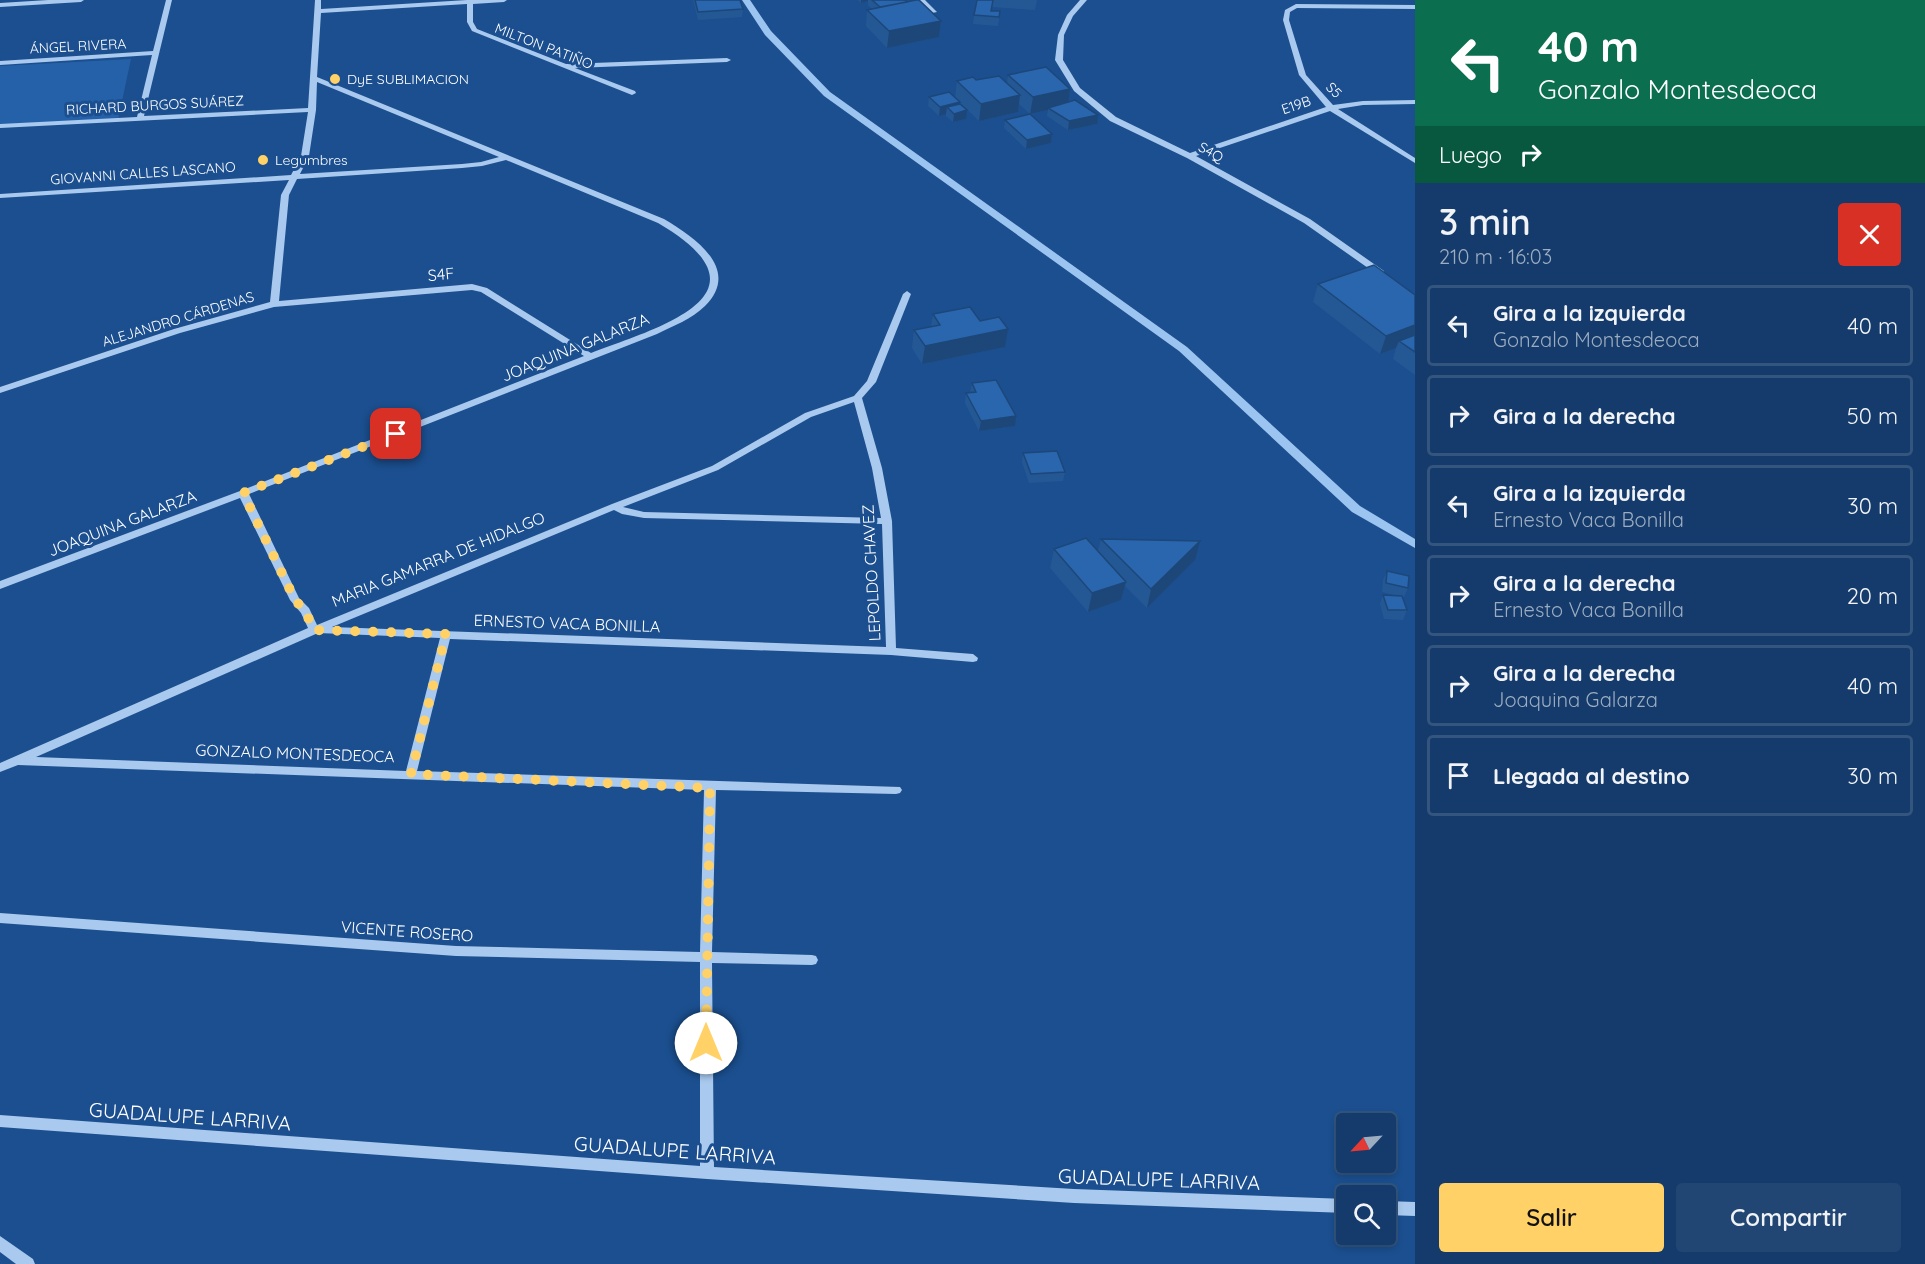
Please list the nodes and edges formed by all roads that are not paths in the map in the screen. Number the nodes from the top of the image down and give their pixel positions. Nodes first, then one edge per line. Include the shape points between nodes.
1 (81, 0) edge
2 (169, 0) edge
3 (318, 0) edge
4 (504, 0) edge
5 (921, 0) edge
6 (1084, 0) edge
7 (470, 1) edge
8 (0, 5) edge
9 (1415, 7) edge
10 (318, 11) junction
11 (934, 12) edge
12 (157, 53) junction
13 (727, 60) dead end
14 (0, 63) edge
15 (566, 67) junction
16 (314, 78) junction
17 (632, 93) dead end
18 (1415, 102) edge
19 (1331, 108) junction
20 (312, 110) junction
21 (140, 119) junction
22 (0, 126) edge
23 (1190, 156) junction
24 (503, 158) junction
25 (1415, 161) edge
26 (296, 177) junction
27 (0, 196) edge
28 (1386, 276) edge
29 (907, 294) dead end
30 (274, 304) junction
31 (591, 357) junction
32 (0, 390) edge
33 (857, 398) junction
34 (243, 493) junction
35 (615, 506) junction
36 (886, 521) junction
37 (0, 585) edge
38 (314, 630) junction
39 (446, 634) junction
40 (891, 651) junction
41 (973, 658) dead end
42 (16, 761) junction
43 (0, 768) edge
44 (411, 774) junction
45 (710, 788) junction
46 (896, 790) dead end
47 (0, 918) edge
48 (706, 956) junction
49 (812, 960) dead end
50 (0, 1121) edge
51 (707, 1173) junction
52 (1336, 1206) edge
53 (1396, 1208) edge
54 (1415, 1209) edge
55 (0, 1243) edge
56 (28, 1264) edge

1 - 8 street
2 - 12 street
3 - 10 street, ALEJANDRO CÁRDENAS
4 - 7 street
5 - 11 street
6 - 23 street, S4Q via 1070,15 1061,35 1059,60 1077,89 1113,119
7 - 10 street
7 - 15 street, MILTON PATIÑO via 474,30
9 - 19 street, S5 via 1296,6 1287,11 1286,20 1303,75
10 - 16 street, ALEJANDRO CÁRDENAS
12 - 14 street, ÁNGEL RIVERA
12 - 21 street
13 - 15 street
15 - 17 street, MILTON PATIÑO
16 - 20 street, ALEJANDRO CÁRDENAS
16 - 24 street, JOAQUINA GALARZA
18 - 19 street, E19B
19 - 23 street, E19B
19 - 25 street, S5
20 - 21 street, RICHARD BURGOS SUÁREZ
20 - 26 street, ALEJANDRO CÁRDENAS via 305,156
21 - 22 street, RICHARD BURGOS SUÁREZ
23 - 28 street, S4Q via 1307,221
24 - 26 street, GIOVANNI CALLES LASCANO via 462,166
24 - 31 street, JOAQUINA GALARZA via 661,221 696,245 712,265 713,287 695,309 654,332
26 - 27 street, GIOVANNI CALLES LASCANO
26 - 30 street, ALEJANDRO CÁRDENAS via 285,195
29 - 33 street via 871,382
30 - 31 street, S4F via 476,288
30 - 32 street, ALEJANDRO CÁRDENAS via 177,331
31 - 34 street, JOAQUINA GALARZA
33 - 35 street, MARIA GAMARRA DE HIDALGO via 808,416 715,468
33 - 36 street, LEPOLDO CHAVEZ via 877,468
34 - 37 street, JOAQUINA GALARZA
34 - 38 street via 295,600
35 - 36 street via 644,515
35 - 38 street, MARIA GAMARRA DE HIDALGO
36 - 40 street, LEPOLDO CHAVEZ
38 - 39 street, ERNESTO VACA BONILLA
38 - 42 street, MARIA GAMARRA DE HIDALGO
39 - 40 street, ERNESTO VACA BONILLA
39 - 44 street
40 - 41 street, ERNESTO VACA BONILLA
42 - 43 street, MARIA GAMARRA DE HIDALGO
42 - 44 street, GONZALO MONTESDEOCA
44 - 45 street, GONZALO MONTESDEOCA
45 - 46 street, GONZALO MONTESDEOCA
45 - 48 street
47 - 48 street, VICENTE ROSERO via 456,951
48 - 49 street, VICENTE ROSERO
48 - 51 street
50 - 51 street, GUADALUPE LARRIVA
51 - 52 street, GUADALUPE LARRIVA via 1074,1196
53 - 54 street
55 - 56 street

